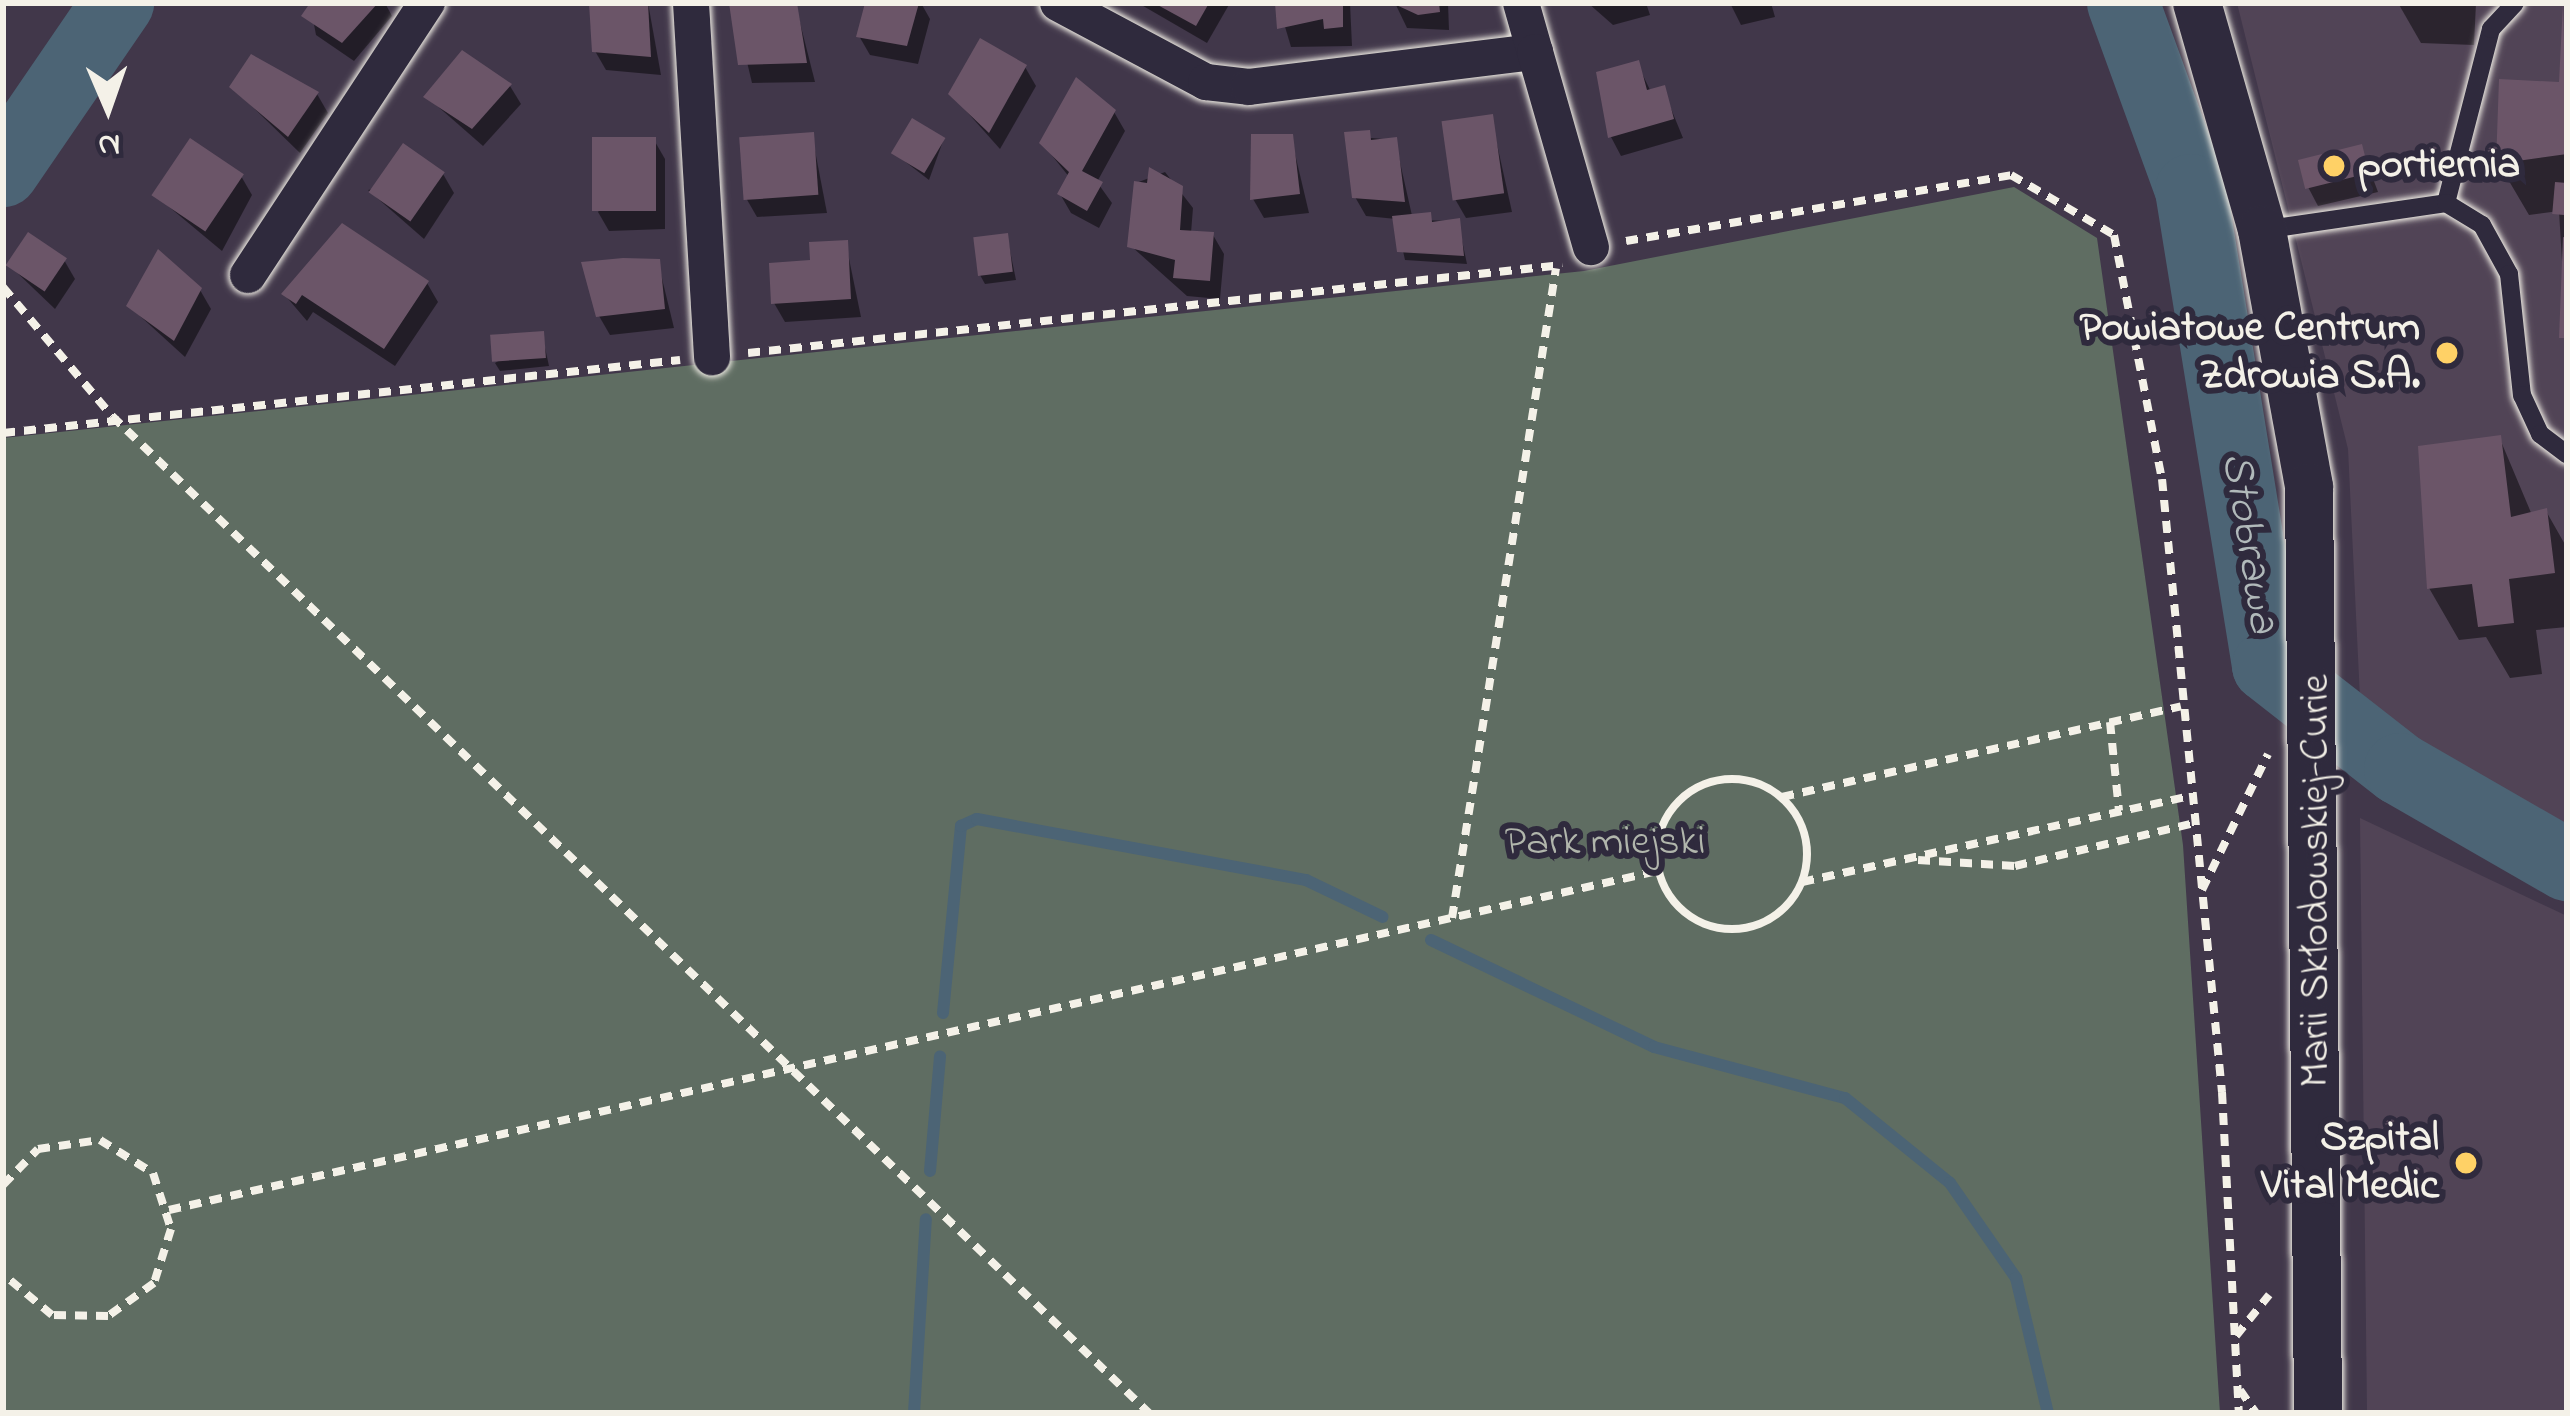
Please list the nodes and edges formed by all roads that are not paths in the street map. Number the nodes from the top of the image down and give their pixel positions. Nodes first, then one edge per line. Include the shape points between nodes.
1 (427, 3) edge
2 (691, 3) edge
3 (1058, 3) edge
4 (1520, 3) edge
5 (2197, 3) edge
6 (2515, 3) edge
7 (1535, 52) junction
8 (2446, 202) junction
9 (2263, 230) junction
10 (1591, 247) road end
11 (248, 275) dead end
12 (712, 356) road end
13 (2567, 454) edge
14 (2318, 1413) edge

1 - 11 street
2 - 12 street
3 - 7 street via 1206,82 1249,87
4 - 7 street
5 - 9 main road, Marii Skłodowskiej-Curie
6 - 8 lane via 2491,29
7 - 10 street
8 - 9 lane
8 - 13 lane via 2482,225 2510,274 2522,395 2540,434
9 - 14 main road, Marii Skłodowskiej-Curie via 2309,488 2317,629 2299,751

